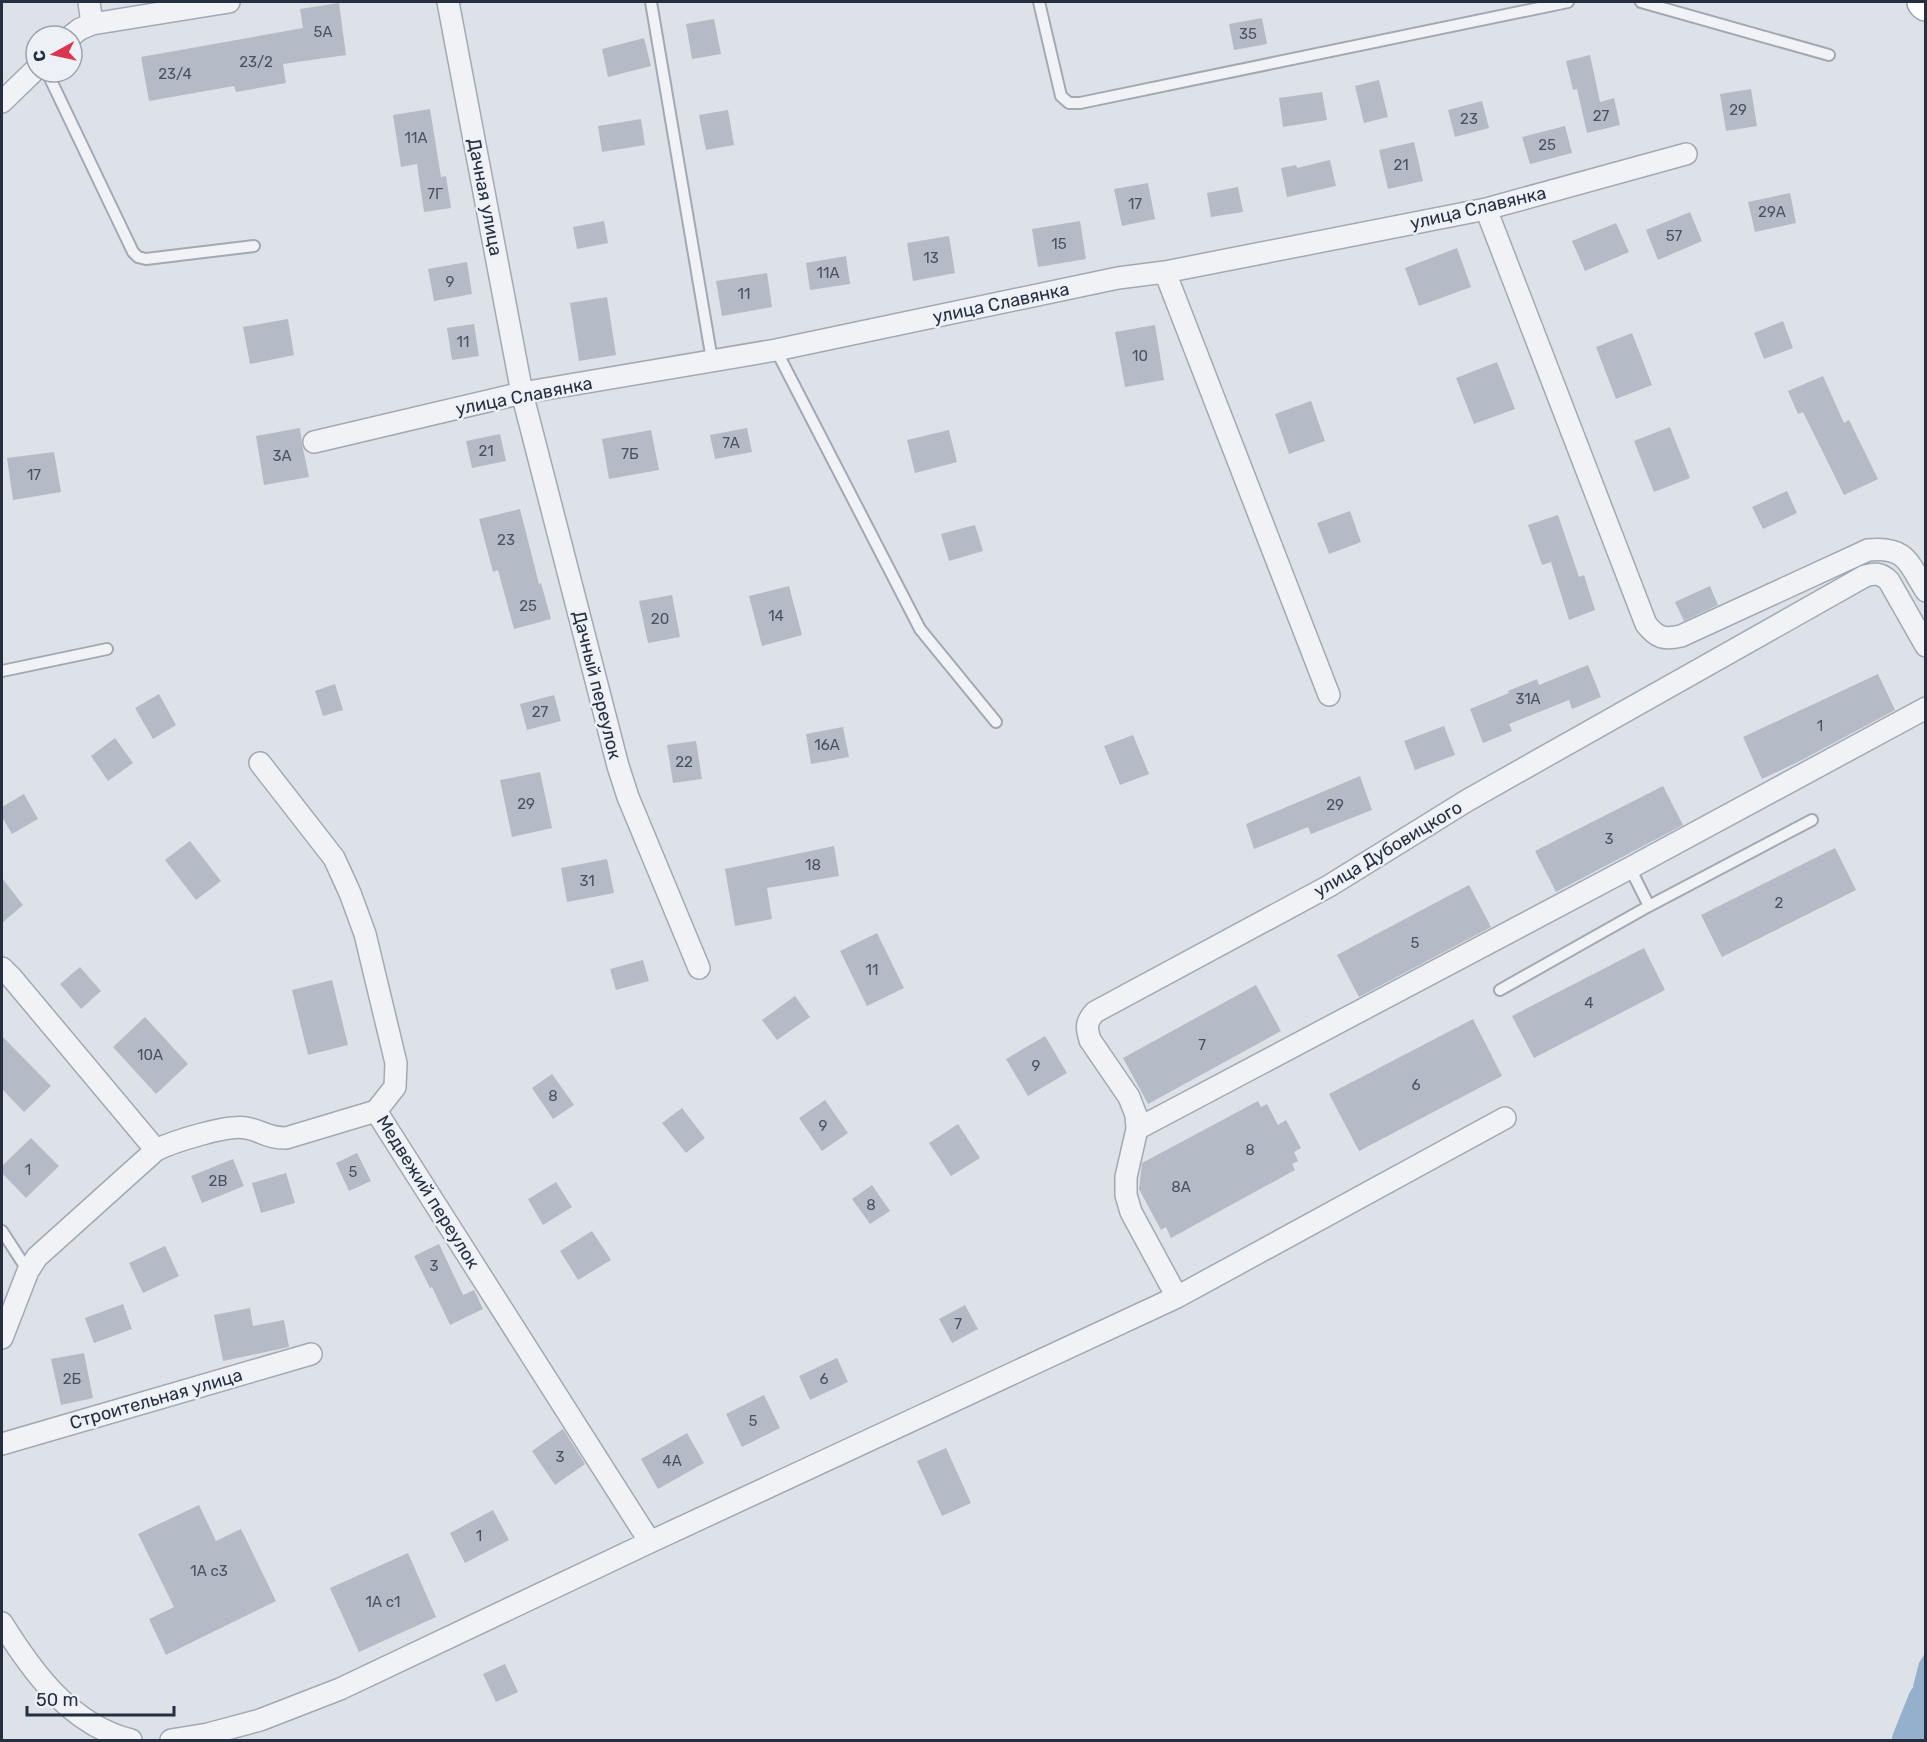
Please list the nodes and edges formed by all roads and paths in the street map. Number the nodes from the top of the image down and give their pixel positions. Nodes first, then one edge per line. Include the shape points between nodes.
1 (89, 2) edge
2 (229, 2) edge
3 (448, 2) edge
4 (651, 2) edge
5 (1039, 2) edge
6 (1568, 2) edge
7 (1641, 2) edge
8 (92, 24) junction
9 (84, 27) edge
10 (1829, 56) dead end
11 (24, 81) edge
12 (53, 84) edge
13 (2, 102) edge
14 (1686, 154) dead end
15 (1486, 209) junction
16 (254, 246) dead end
17 (1165, 272) junction
18 (776, 350) junction
19 (712, 360) junction
20 (522, 393) junction
21 (314, 442) dead end
22 (1926, 591) edge
23 (1926, 646) edge
24 (107, 649) dead end
25 (2, 671) edge
26 (1329, 695) dead end
27 (1926, 708) edge
28 (996, 722) dead end
29 (260, 763) dead end
30 (1812, 820) dead end
31 (1630, 868) junction
32 (1649, 906) junction
33 (2, 968) edge
34 (699, 968) dead end
35 (1500, 990) dead end
36 (375, 1111) junction
37 (1505, 1118) dead end
38 (1137, 1129) junction
39 (156, 1150) junction
40 (2, 1232) edge
41 (28, 1271) junction
42 (1177, 1297) junction
43 (2, 1338) edge
44 (311, 1354) dead end
45 (2, 1444) edge
46 (650, 1542) junction
47 (2, 1630) edge
48 (124, 1740) edge
49 (171, 1740) edge

1 - 8 street
2 - 8 street
3 - 20 street, Дачная улица
4 - 19 lane
5 - 6 lane via 1061,96 1069,103 1080,103
7 - 10 lane
8 - 9 street
11 - 13 street
12 - 16 lane via 132,252 138,257
14 - 15 street, улица Славянка
15 - 17 street, улица Славянка
15 - 22 street via 1646,624 1655,635 1667,639 1681,636 1868,549 1896,551
17 - 18 street, улица Славянка via 1118,278
17 - 26 street
18 - 19 street, улица Славянка
18 - 28 lane via 920,629
19 - 20 street, улица Славянка
20 - 21 street, улица Славянка
20 - 34 street, Дачный переулок via 618,766
23 - 38 street, улица Дубовицкого via 1889,581 1874,573 1865,576 1468,800 1329,886 1095,1012 1086,1029 1129,1097
24 - 25 lane
27 - 31 street
29 - 36 street, Медвежий переулок via 334,858 365,934 396,1063 395,1087
30 - 32 lane
31 - 32 lane
31 - 38 street
32 - 35 lane
33 - 39 street
36 - 39 street via 286,1138 273,1138 245,1127 232,1128 171,1142
36 - 46 street, Медвежий переулок
37 - 42 street
38 - 42 street, улица Дубовицкого via 1126,1195 1131,1212
39 - 41 street via 37,1257
40 - 41 lane
41 - 43 street
42 - 46 street
44 - 45 street, Строительная улица
46 - 49 street via 340,1689 260,1720
47 - 48 street via 45,1685 73,1711

